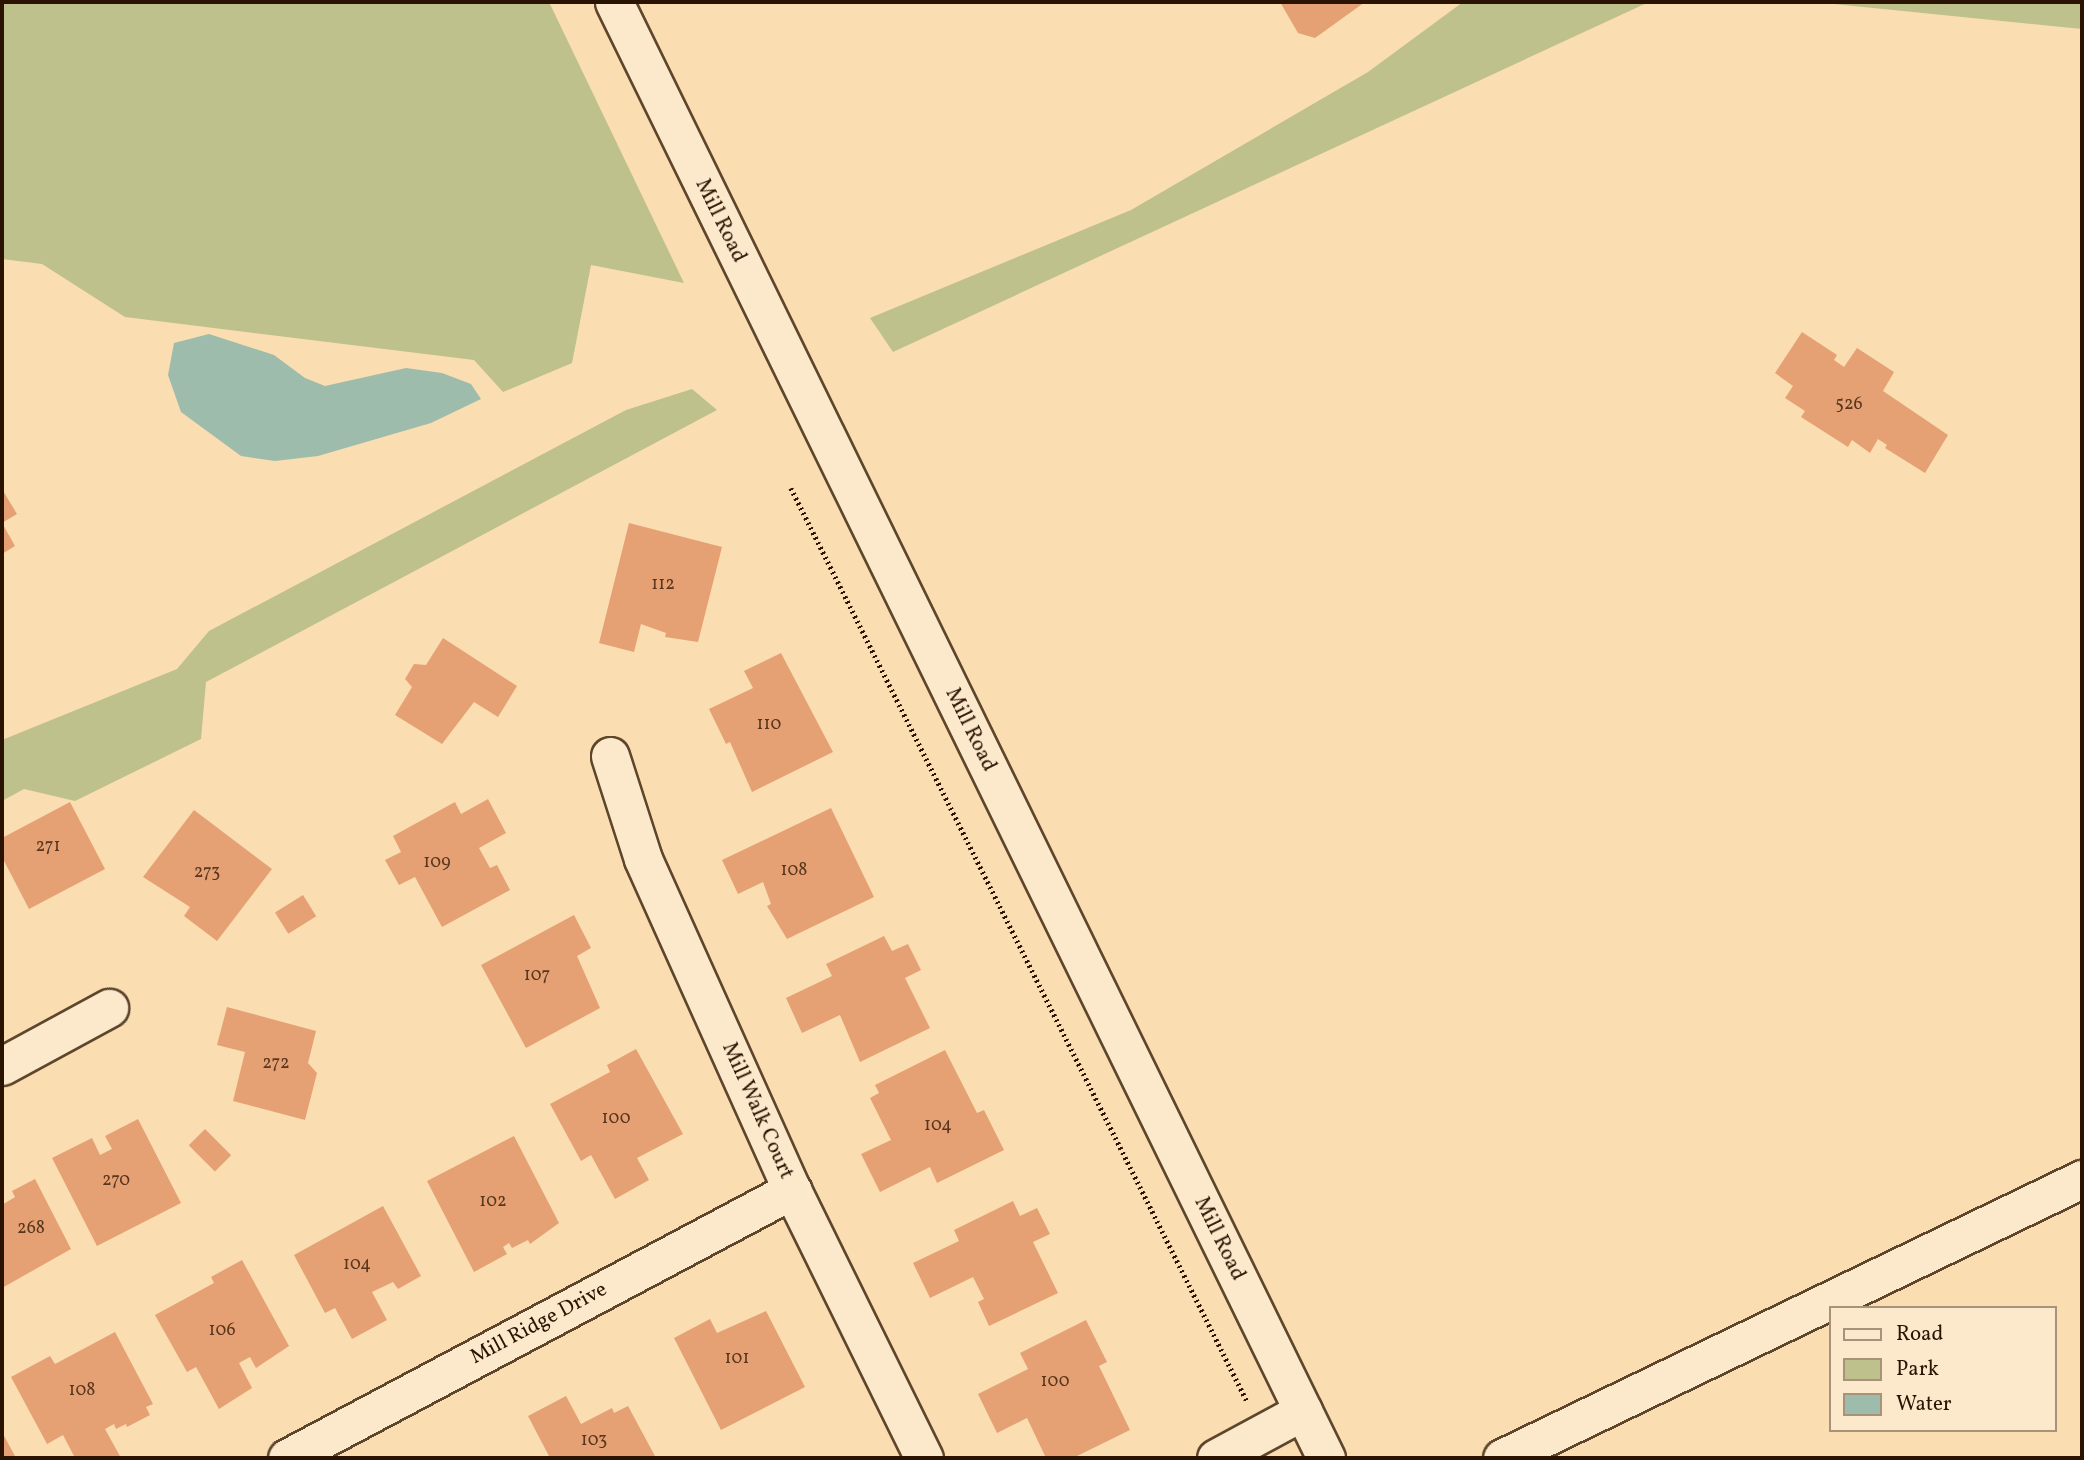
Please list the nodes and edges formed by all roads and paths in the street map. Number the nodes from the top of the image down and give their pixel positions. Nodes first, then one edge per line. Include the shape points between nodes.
1 (614, 2) edge
2 (790, 488) dead end
3 (610, 756) dead end
4 (109, 1008) dead end
5 (2, 1066) edge
6 (2082, 1179) edge
7 (792, 1190) junction
8 (1247, 1402) dead end
9 (1303, 1411) junction
10 (287, 1458) edge
11 (925, 1458) edge
12 (1216, 1458) edge
13 (1326, 1458) edge
14 (1502, 1458) edge

1 - 9 street, Mill Road
2 - 8 path
3 - 7 street, Mill Walk Court via 643,859
4 - 5 street
6 - 14 street
7 - 10 street, Mill Ridge Drive
7 - 11 street, Mill Walk Court
9 - 12 street
9 - 13 street, Mill Road

